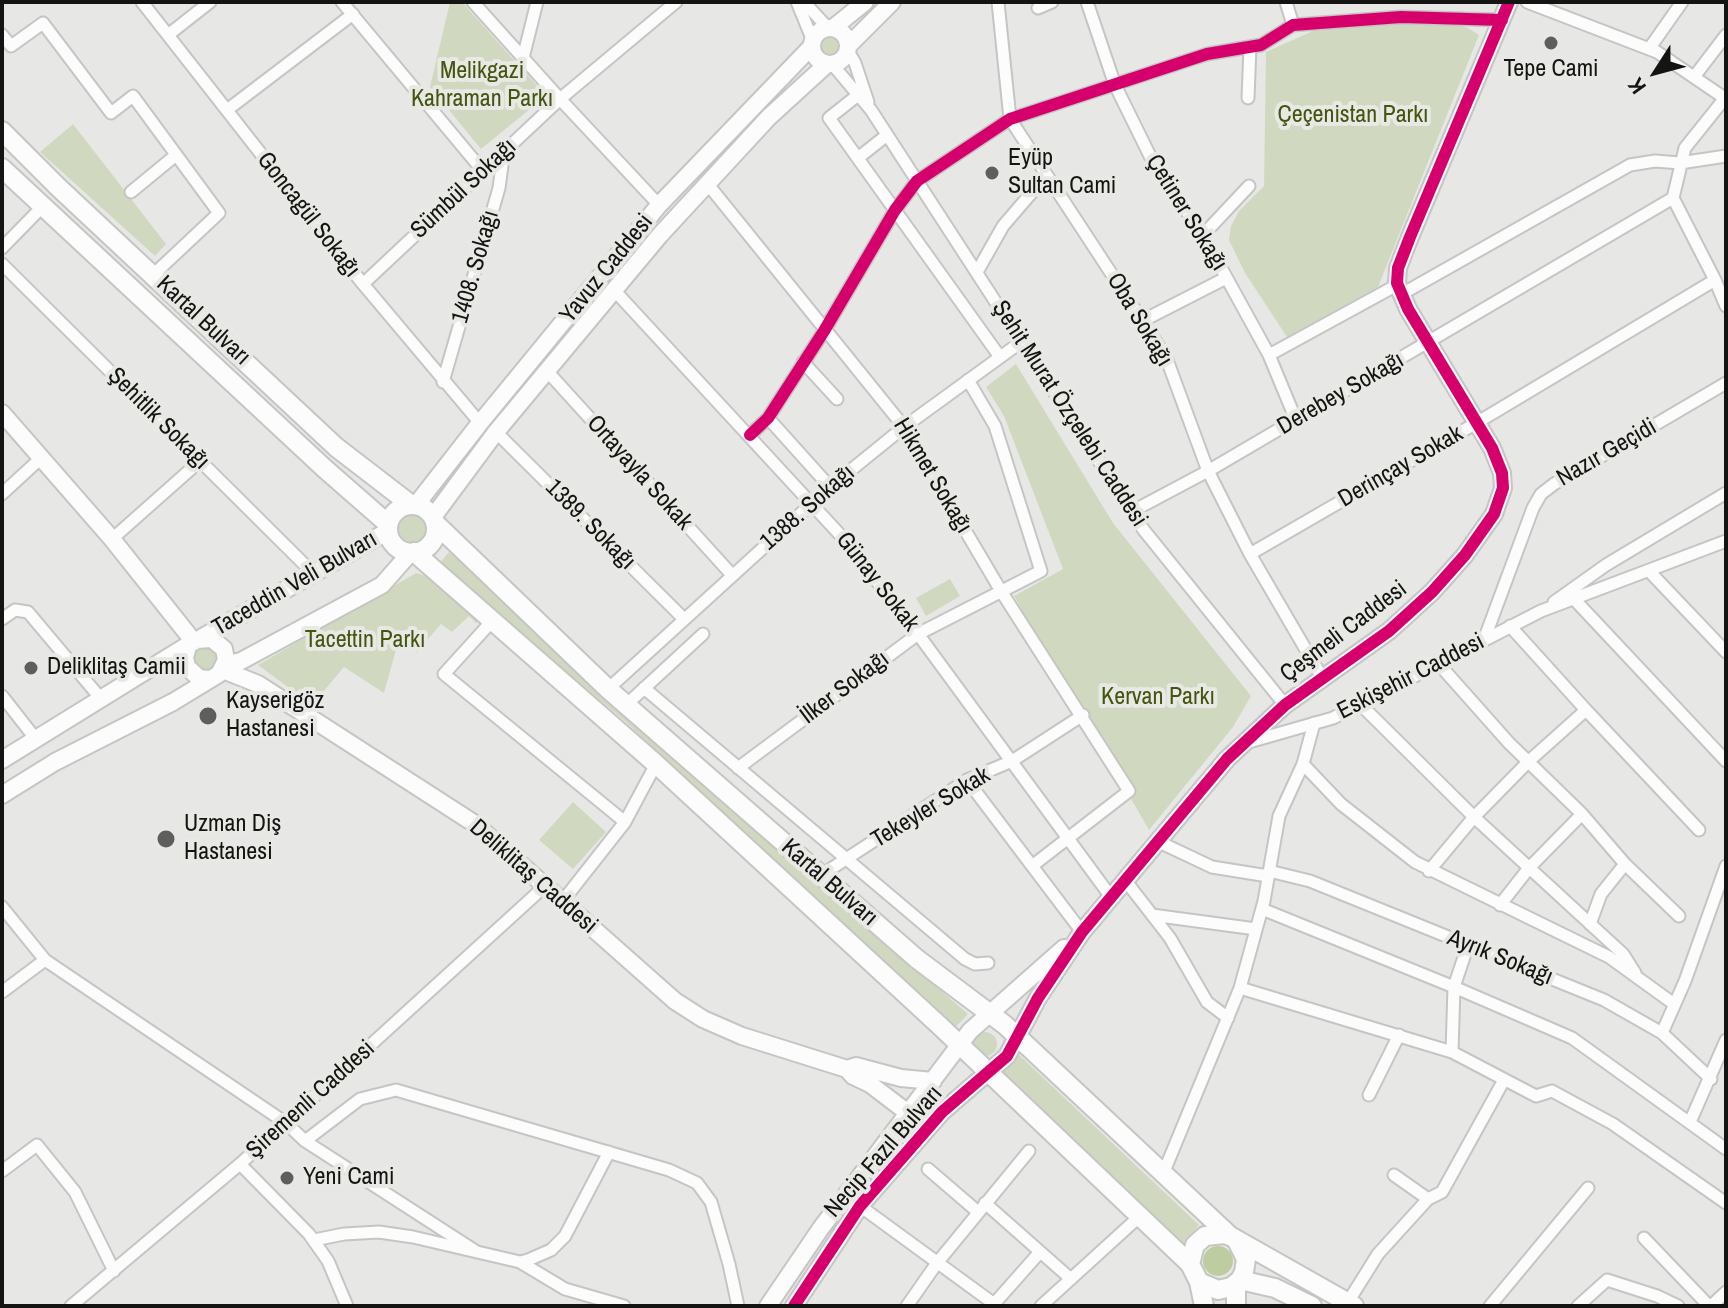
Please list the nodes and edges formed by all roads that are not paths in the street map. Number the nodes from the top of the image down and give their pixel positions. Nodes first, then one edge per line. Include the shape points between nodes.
1 (142, 2) edge
2 (210, 2) edge
3 (342, 2) edge
4 (473, 2) edge
5 (537, 2) edge
6 (676, 2) edge
7 (797, 2) edge
8 (804, 2) edge
9 (865, 2) edge
10 (892, 2) edge
11 (998, 2) edge
12 (1052, 2) edge
13 (1087, 2) edge
14 (1286, 2) edge
15 (1509, 2) edge
16 (1682, 2) edge
17 (1532, 3) edge
18 (1038, 8) dead end
19 (353, 14) junction
20 (1502, 20) junction
21 (1293, 25) junction
22 (830, 28) junction
23 (2, 35) edge
24 (168, 35) junction
25 (1726, 35) edge
26 (812, 43) junction
27 (1250, 47) junction
28 (848, 49) junction
29 (1649, 49) junction
30 (523, 58) junction
31 (829, 64) junction
32 (1694, 77) junction
33 (1115, 85) junction
34 (858, 95) junction
35 (1248, 98) dead end
36 (560, 99) junction
37 (1725, 99) edge
38 (227, 110) junction
39 (871, 110) junction
40 (1010, 119) junction
41 (2, 131) edge
42 (887, 135) junction
43 (504, 151) junction
44 (176, 155) junction
45 (1726, 156) edge
46 (858, 158) junction
47 (1680, 163) junction
48 (2, 168) edge
49 (483, 171) junction
50 (1046, 176) junction
51 (917, 181) junction
52 (706, 182) junction
53 (1249, 186) dead end
54 (131, 192) dead end
55 (1673, 198) junction
56 (659, 205) junction
57 (43, 206) junction
58 (895, 210) junction
59 (1203, 235) junction
60 (2, 248) edge
61 (2, 264) edge
62 (977, 272) junction
63 (153, 275) junction
64 (1226, 278) junction
65 (1715, 280) junction
66 (363, 284) junction
67 (614, 290) junction
68 (1398, 290) junction
69 (1726, 306) edge
70 (1142, 321) junction
71 (824, 331) junction
72 (1021, 342) junction
73 (1429, 343) junction
74 (1269, 355) junction
75 (1000, 357) junction
76 (803, 362) junction
77 (547, 371) junction
78 (968, 380) junction
79 (443, 382) junction
80 (1726, 383) edge
81 (837, 399) dead end
82 (2, 413) edge
83 (768, 418) junction
84 (1296, 420) junction
85 (1478, 422) junction
86 (480, 423) junction
87 (904, 427) junction
88 (496, 432) junction
89 (750, 435) junction
90 (41, 458) junction
91 (200, 461) junction
92 (1208, 471) junction
93 (830, 487) junction
94 (1726, 493) edge
95 (2, 494) edge
96 (812, 502) junction
97 (413, 505) junction
98 (1131, 512) junction
99 (434, 520) junction
100 (388, 528) junction
101 (112, 539) junction
102 (1726, 541) edge
103 (412, 552) junction
104 (1250, 554) junction
105 (1649, 571) junction
106 (314, 574) junction
107 (732, 575) junction
108 (1001, 591) junction
109 (1574, 599) junction
110 (1541, 611) junction
111 (683, 618) junction
112 (2, 619) edge
113 (493, 620) junction
114 (1510, 626) junction
115 (703, 634) dead end
116 (918, 634) junction
117 (1484, 640) junction
118 (195, 642) junction
119 (1726, 652) edge
120 (1437, 662) junction
121 (219, 671) junction
122 (1323, 679) junction
123 (644, 688) junction
124 (608, 689) junction
125 (2, 696) edge
126 (102, 700) junction
127 (1359, 703) junction
128 (626, 705) junction
129 (1285, 705) junction
130 (1586, 710) junction
131 (1083, 715) junction
132 (1314, 723) junction
133 (35, 738) junction
134 (1241, 744) junction
135 (2, 760) edge
136 (1012, 761) junction
137 (1529, 761) junction
138 (1726, 761) edge
139 (656, 764) junction
140 (1303, 764) junction
141 (738, 768) junction
142 (967, 780) junction
143 (2, 795) edge
144 (1582, 814) junction
145 (1474, 817) junction
146 (625, 822) junction
147 (1699, 830) dead end
148 (1067, 837) junction
149 (1157, 841) junction
150 (846, 859) junction
151 (1625, 864) junction
152 (1032, 866) junction
153 (1726, 866) edge
154 (1529, 868) junction
155 (1429, 871) junction
156 (1269, 874) junction
157 (820, 876) junction
158 (1125, 880) junction
159 (545, 886) junction
160 (1111, 897) junction
161 (562, 902) junction
162 (1500, 905) junction
163 (2, 907) edge
164 (1262, 909) junction
165 (1152, 915) junction
166 (1679, 916) dead end
167 (1590, 924) junction
168 (1256, 929) junction
169 (1082, 932) junction
170 (1468, 945) junction
171 (45, 960) junction
172 (988, 963) dead end
173 (1636, 976) junction
174 (1454, 987) junction
175 (1240, 988) junction
176 (2, 992) edge
177 (1674, 1004) junction
178 (990, 1013) junction
179 (1228, 1018) junction
180 (1662, 1033) junction
181 (1399, 1035) junction
182 (1017, 1036) junction
183 (1725, 1046) edge
184 (960, 1047) junction
185 (1452, 1052) junction
186 (847, 1069) junction
187 (989, 1073) junction
188 (1711, 1079) junction
189 (1504, 1080) junction
190 (933, 1081) junction
191 (1369, 1095) dead end
192 (908, 1113) junction
193 (1690, 1122) junction
194 (286, 1123) junction
195 (305, 1141) junction
196 (1726, 1149) edge
197 (1029, 1151) dead end
198 (609, 1152) junction
199 (240, 1164) junction
200 (928, 1169) dead end
201 (2, 1171) edge
202 (1163, 1174) junction
203 (1394, 1175) dead end
204 (1588, 1188) dead end
205 (1428, 1199) junction
206 (1726, 1203) edge
207 (860, 1206) junction
208 (982, 1207) junction
209 (1140, 1216) junction
210 (1233, 1238) junction
211 (1644, 1238) dead end
212 (314, 1240) junction
213 (477, 1252) junction
214 (1040, 1252) junction
215 (520, 1262) junction
216 (937, 1263) junction
217 (1190, 1264) junction
218 (114, 1271) junction
219 (1071, 1279) junction
220 (1238, 1281) junction
221 (1199, 1282) junction
222 (1726, 1292) edge
223 (1351, 1304) edge
224 (995, 1305) edge
225 (71, 1306) edge
226 (347, 1306) edge
227 (624, 1306) edge
228 (738, 1306) edge
229 (768, 1306) edge
230 (794, 1306) edge
231 (907, 1306) edge
232 (1041, 1306) edge
233 (1204, 1306) edge
234 (1236, 1306) edge
235 (1312, 1306) edge
236 (1490, 1306) edge
237 (1578, 1306) edge
238 (1678, 1306) edge
239 (1710, 1306) edge

1 - 24 street, Goncagül Sokağı
2 - 24 street
3 - 19 street
4 - 30 street
5 - 30 street
6 - 36 street, Sümbül Sokağı
7 - 26 street
8 - 22 street
9 - 22 street
10 - 28 street
11 - 40 street, Oba Sokağı
12 - 18 street
13 - 33 street, Çetiner Sokağı
14 - 21 street
15 - 20 street
16 - 29 street
17 - 29 street
19 - 38 street
19 - 49 street
20 - 21 street via 1401,17
20 - 68 street via 1398,268
21 - 27 street
22 - 26 street via 818,32
22 - 28 street via 846,36
23 - 44 street via 11,46 43,23 111,113 133,96
24 - 38 street, Goncagül Sokağı
25 - 32 street
26 - 31 street via 815,55
26 - 56 street, Yavuz Caddesi
27 - 33 street via 1207,54
27 - 35 street
28 - 31 street via 840,61
28 - 39 street, Şehit Murat Özçelebi Caddesi
29 - 32 street
30 - 36 street
31 - 34 street, Şehit Murat Özçelebi Caddesi
31 - 52 street, Yavuz Caddesi
32 - 37 street
33 - 40 street
33 - 59 street, Çetiner Sokağı via 1154,164
34 - 39 street, Şehit Murat Özçelebi Caddesi
34 - 46 street via 829,118
36 - 43 street, Sümbül Sokağı
36 - 56 street
37 - 47 street via 1685,148
38 - 66 street, Goncagül Sokağı
39 - 42 street, Şehit Murat Özçelebi Caddesi
40 - 50 street, Oba Sokağı
40 - 51 street
41 - 63 main road, Kartal Bulvarı
42 - 46 street
42 - 51 street, Şehit Murat Özçelebi Caddesi
43 - 49 street, Sümbül Sokağı
43 - 79 street, 1408. Sokağı via 499,188
44 - 54 street
44 - 63 street via 219,213
45 - 47 street
46 - 58 street
47 - 55 street
47 - 68 street via 1630,165
48 - 57 main road, Kartal Bulvarı
49 - 66 street, Sümbül Sokağı
50 - 62 street via 1003,226
50 - 70 street, Oba Sokağı
51 - 58 street
51 - 62 street, Şehit Murat Özçelebi Caddesi
52 - 67 street, Yavuz Caddesi
52 - 71 street, Hikmet Sokağı
53 - 59 street
55 - 65 street
55 - 73 street, Derebey Sokağı
56 - 86 street, Yavuz Caddesi
57 - 60 street
57 - 100 main road, Kartal Bulvarı
58 - 71 street
58 - 75 street
59 - 64 street, Çetiner Sokağı
61 - 91 street, Şehitlik Sokağı
62 - 72 street, Şehit Murat Özçelebi Caddesi
63 - 97 main road, Kartal Bulvarı via 336,447
64 - 70 street
64 - 74 street, Çetiner Sokağı
65 - 69 street
65 - 85 street, Derinçay Sokak
66 - 79 street, Goncagül Sokağı
67 - 77 street, Yavuz Caddesi
67 - 89 street, Günay Sokak
68 - 73 street, Çeşmeli Caddesi
68 - 74 street
70 - 92 street, Oba Sokağı via 1166,357
71 - 76 street
71 - 87 street, Hikmet Sokağı
72 - 75 street, 1388. Sokağı
72 - 98 street, Şehit Murat Özçelebi Caddesi
73 - 84 street, Derebey Sokağı
73 - 85 street, Çeşmeli Caddesi
74 - 84 street, Çetiner Sokağı
75 - 78 street, 1388. Sokağı
76 - 81 street
76 - 83 street
77 - 88 street, Yavuz Caddesi
77 - 107 street, Ortayayla Sokak
78 - 87 street, 1388. Sokağı
78 - 108 street, İlker Sokağı via 995,426 1041,571
79 - 86 street, Goncagül Sokağı
80 - 117 street, Nazır Geçidi via 1541,494
82 - 90 street
83 - 89 street
83 - 93 street
84 - 92 street, Derebey Sokağı
85 - 104 street, Derinçay Sokak
85 - 122 street, Çeşmeli Caddesi via 1502,473 1494,514 1432,592
86 - 97 street, Yavuz Caddesi
87 - 93 street, 1388. Sokağı
87 - 108 street, Hikmet Sokağı
88 - 99 street, Yavuz Caddesi
88 - 111 street, 1389. Sokağı
89 - 96 street, Günay Sokak
90 - 95 street
90 - 101 street
91 - 101 street
91 - 106 street, Şehitlik Sokağı
92 - 98 street, Derebey Sokağı
92 - 104 street, Oba Sokağı
93 - 96 street, 1388. Sokağı
94 - 110 street
96 - 107 street, 1388. Sokağı
96 - 116 street, Günay Sokak
97 - 99 main road via 427,510
97 - 100 main road via 394,513
98 - 129 street, Şehit Murat Özçelebi Caddesi
99 - 103 main road via 431,544
99 - 124 main road, Kartal Bulvarı
100 - 103 main road via 397,547
100 - 106 street, Taceddin Veli Bulvarı
101 - 118 street
102 - 105 street, Eskişehir Caddesi
103 - 113 main road, Kartal Bulvarı
103 - 121 street, Taceddin Veli Bulvarı via 382,585
104 - 122 street, Oba Sokağı
105 - 109 street, Eskişehir Caddesi
105 - 119 street
106 - 118 street, Taceddin Veli Bulvarı
107 - 111 street, 1388. Sokağı
108 - 116 street, İlker Sokağı
108 - 131 street, Hikmet Sokağı
109 - 110 street, Eskişehir Caddesi
109 - 138 street
110 - 114 street, Eskişehir Caddesi
111 - 124 street, 1388. Sokağı
112 - 126 street via 15,610 28,612
113 - 139 main road, Kartal Bulvarı
113 - 146 street via 444,674
114 - 117 street, Eskişehir Caddesi
114 - 130 street
115 - 123 street
116 - 136 street, Günay Sokak
116 - 141 street, İlker Sokağı
117 - 120 street, Eskişehir Caddesi
118 - 121 street via 212,639 221,645 226,654
118 - 121 street via 185,657 187,667 194,675
118 - 126 street, Taceddin Veli Bulvarı
120 - 127 street, Eskişehir Caddesi
120 - 137 street
121 - 143 street, Taceddin Veli Bulvarı via 173,702
121 - 159 street, Deliklitaş Caddesi via 258,684 467,819
122 - 129 street, Çeşmeli Caddesi
123 - 128 street
123 - 141 street
124 - 128 main road, Kartal Bulvarı
125 - 133 street
126 - 133 street, Taceddin Veli Bulvarı
127 - 132 street, Eskişehir Caddesi
127 - 145 street
128 - 157 main road, Kartal Bulvarı
129 - 134 street, Çeşmeli Caddesi
130 - 137 street
130 - 147 street
131 - 136 street, Tekeyler Sokak
131 - 148 street, Hikmet Sokağı via 1129,791
132 - 134 street
132 - 140 street, Eskişehir Caddesi
133 - 135 street, Taceddin Veli Bulvarı
134 - 149 street, Çeşmeli Caddesi
136 - 142 street, Tekeyler Sokak
136 - 148 street, Günay Sokak
137 - 144 street
137 - 145 street
139 - 146 street
139 - 184 main road, Kartal Bulvarı
140 - 155 street via 1341,804
140 - 156 street, Eskişehir Caddesi via 1279,816
141 - 150 street
142 - 150 street, Tekeyler Sokak
142 - 152 street
144 - 151 street
144 - 154 street
145 - 154 street
145 - 155 street
146 - 161 street
148 - 152 street
148 - 160 street, Günay Sokak
149 - 156 street, Ayrık Sokağı via 1212,867
149 - 158 street, Çeşmeli Caddesi
150 - 157 street, Tekeyler Sokak
150 - 172 street via 965,959
151 - 166 street
151 - 167 street via 1601,894
152 - 169 street
153 - 177 street
154 - 162 street
154 - 167 street
155 - 162 street
156 - 164 street, Eskişehir Caddesi
156 - 170 street, Ayrık Sokağı via 1310,881
157 - 178 main road, Kartal Bulvarı
158 - 160 street, Çeşmeli Caddesi
158 - 165 street
159 - 161 street, Deliklitaş Caddesi
159 - 194 street, Şiremenli Caddesi
160 - 169 street, Çeşmeli Caddesi
161 - 186 street, Deliklitaş Caddesi via 689,1010 742,1036
162 - 173 street via 1609,957
163 - 171 street
164 - 168 street, Eskişehir Caddesi
164 - 174 street
165 - 168 street
165 - 179 street via 1207,1002
167 - 173 street via 1628,960
168 - 175 street, Eskişehir Caddesi
169 - 178 street, Çeşmeli Caddesi
169 - 182 street, Çeşmeli Caddesi
170 - 174 street
170 - 180 street, Ayrık Sokağı via 1604,1000
171 - 176 street
171 - 194 street
173 - 177 street
174 - 185 street
174 - 193 street via 1572,1038
175 - 179 street, Eskişehir Caddesi
175 - 181 street
177 - 180 street
178 - 182 main road, Kartal Bulvarı
178 - 184 street, Necip Fazıl Bulvarı
179 - 202 street, Eskişehir Caddesi
180 - 188 street, Ayrık Sokağı
181 - 185 street
181 - 191 street
182 - 187 street, Necip Fazıl Bulvarı via 1010,1052
182 - 202 main road, Kartal Bulvarı
183 - 188 street
184 - 187 main road, Kartal Bulvarı
184 - 190 street, Necip Fazıl Bulvarı
185 - 189 street
186 - 190 street, Deliklitaş Caddesi via 856,1066
186 - 192 street, Deliklitaş Caddesi
187 - 207 street, Necip Fazıl Bulvarı via 942,1112
187 - 209 main road, Kartal Bulvarı
188 - 193 street
189 - 205 street via 1442,1192
189 - 206 street via 1536,1096 1552,1091 1597,1115
190 - 192 street, Necip Fazıl Bulvarı
192 - 229 street, Necip Fazıl Bulvarı
193 - 196 street
194 - 195 street
194 - 199 street, Şiremenli Caddesi
195 - 198 street via 360,1099 396,1090
195 - 213 street
197 - 208 street
198 - 215 street via 565,1236 544,1254
198 - 228 street via 669,1170 702,1187 723,1239
199 - 212 street
199 - 218 street, Şiremenli Caddesi
200 - 208 street
201 - 218 street via 37,1145 81,1202
202 - 210 main road, Kartal Bulvarı
203 - 205 street
204 - 236 street
205 - 223 street via 1378,1254
207 - 216 street
207 - 230 street, Necip Fazıl Bulvarı
208 - 214 street
208 - 216 street
209 - 217 main road, Kartal Bulvarı
209 - 219 street
210 - 217 main road via 1212,1234 1200,1240
210 - 220 main road via 1246,1259
210 - 223 main road, Kartal Bulvarı
211 - 239 street
212 - 213 street via 379,1232
212 - 226 street
213 - 215 street
214 - 219 street
214 - 224 street
215 - 227 street via 565,1289
216 - 224 street
216 - 231 street
217 - 221 main road
218 - 225 street, Şiremenli Caddesi
219 - 232 street
220 - 221 main road via 1218,1290
220 - 234 main road
220 - 235 main road via 1275,1288
221 - 233 main road
222 - 239 street
237 - 238 street via 1607,1280

